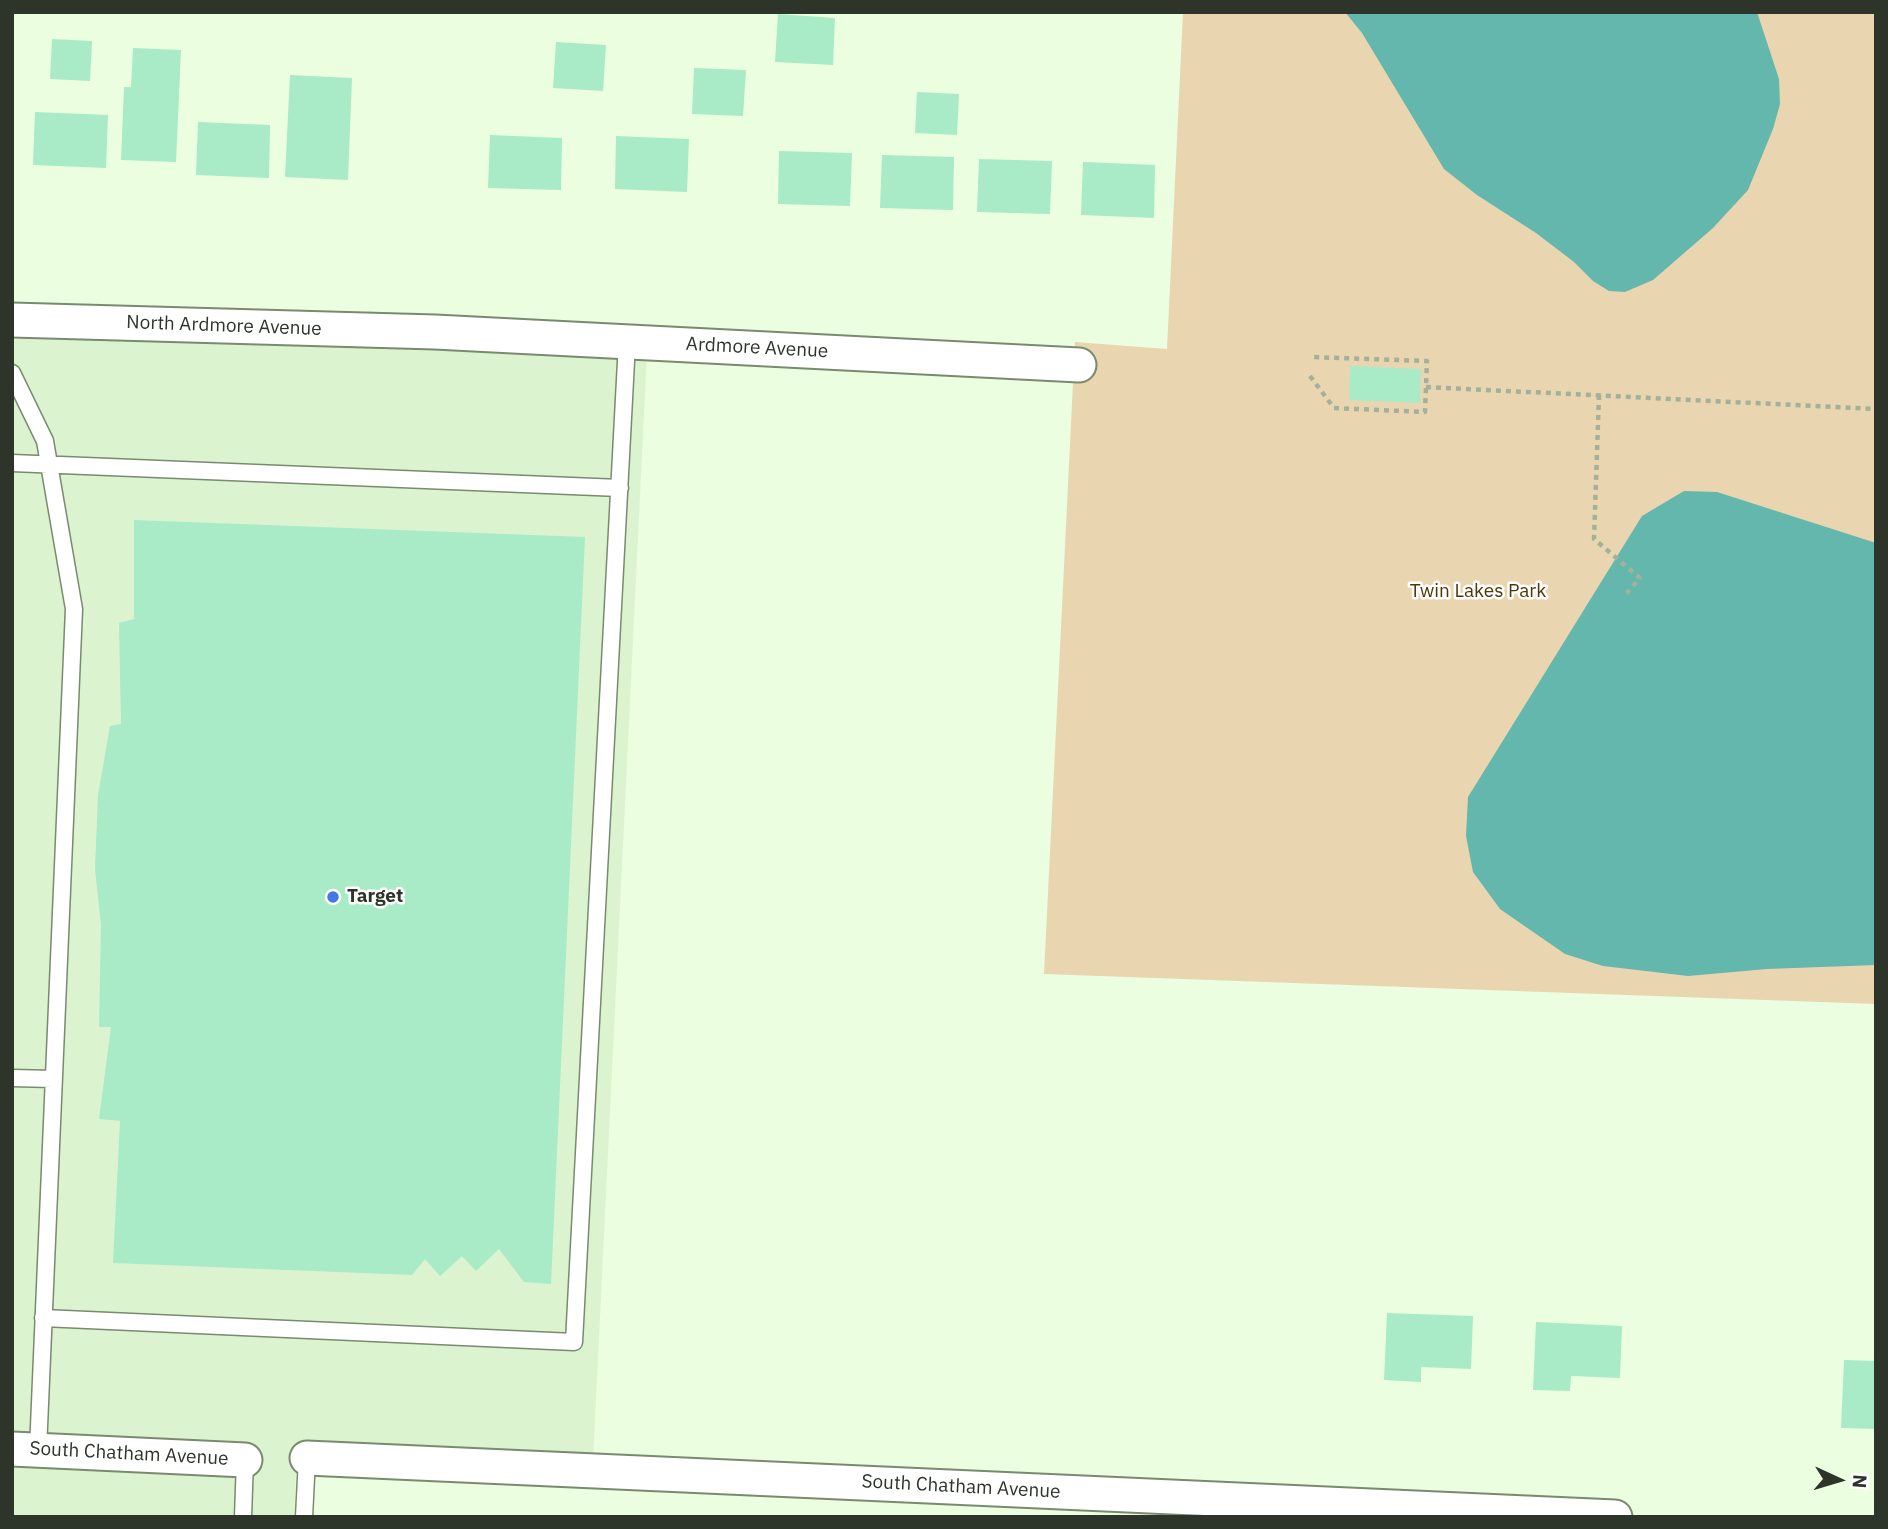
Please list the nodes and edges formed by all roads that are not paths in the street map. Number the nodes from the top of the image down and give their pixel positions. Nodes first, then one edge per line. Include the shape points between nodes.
1 (12, 320) edge
2 (435, 332) joint
3 (627, 342) junction
4 (1079, 365) dead end
5 (12, 373) edge
6 (12, 463) edge
7 (51, 465) junction
8 (620, 488) junction
9 (12, 1078) edge
10 (53, 1079) junction
11 (43, 1318) junction
12 (25, 1450) edge
13 (307, 1458) joint
14 (245, 1460) joint
15 (243, 1517) edge
16 (304, 1517) edge
17 (1615, 1517) edge

1 - 2 street, North Ardmore Avenue
2 - 3 street, Ardmore Avenue
3 - 4 street, Ardmore Avenue
3 - 8 lane
5 - 7 lane
6 - 7 lane
7 - 8 lane
7 - 10 lane via 74,609
8 - 11 lane via 574,1342
9 - 10 lane
10 - 11 lane
11 - 12 lane
12 - 14 street, South Chatham Avenue
13 - 16 lane
13 - 17 street, South Chatham Avenue
14 - 15 lane

